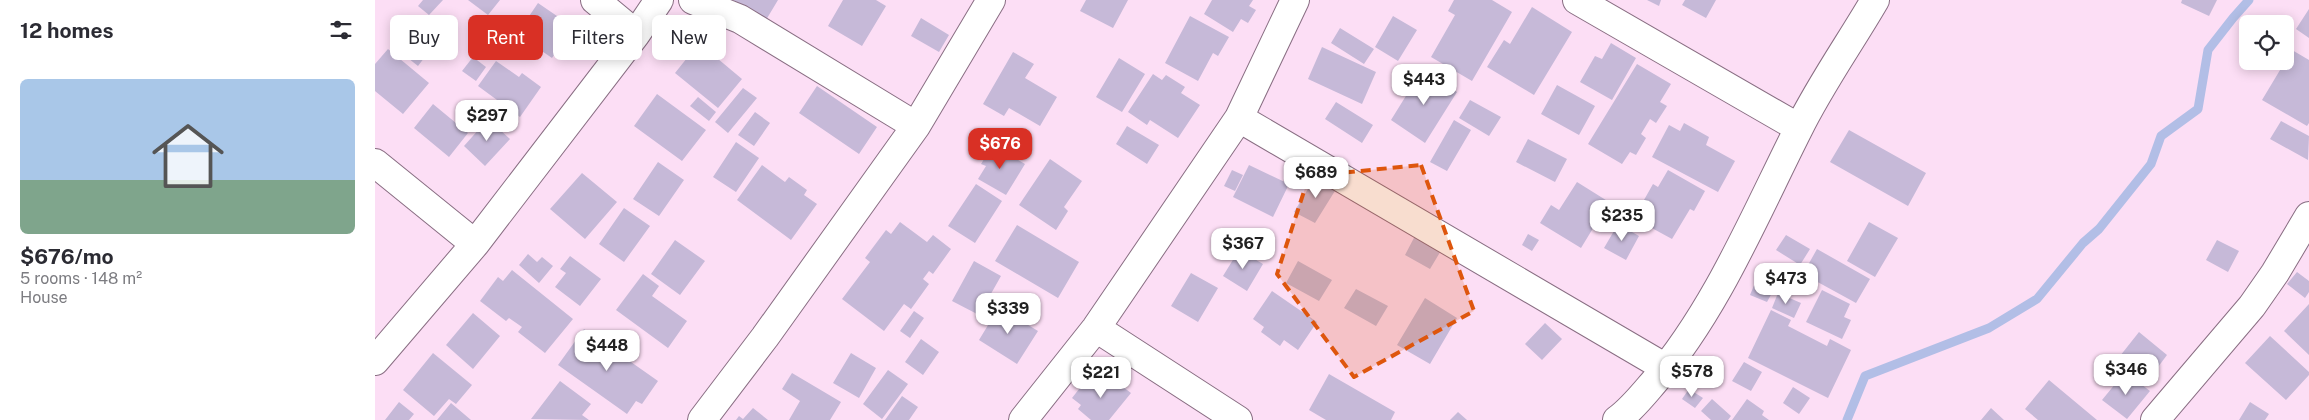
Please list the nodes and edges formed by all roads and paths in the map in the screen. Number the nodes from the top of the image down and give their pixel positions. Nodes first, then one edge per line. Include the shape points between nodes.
1 (595, 0) edge
2 (659, 0) edge
3 (693, 0) edge
4 (991, 0) edge
5 (1295, 0) edge
6 (1577, 0) edge
7 (1875, 0) edge
8 (613, 15) edge
9 (642, 25) edge
10 (616, 60) edge
11 (1239, 118) junction
12 (916, 126) junction
13 (1799, 128) junction
14 (375, 163) edge
15 (2309, 216) edge
16 (475, 244) junction
17 (1096, 328) junction
18 (375, 361) edge
19 (1666, 368) junction
20 (703, 420) edge
21 (1023, 420) edge
22 (1238, 420) edge
23 (1617, 420) edge
24 (2155, 420) edge

1 - 8 street
2 - 9 street
3 - 12 street via 739,19
4 - 12 street
5 - 11 street
6 - 13 street
7 - 13 street
10 - 16 street
11 - 17 street
11 - 19 street
12 - 20 street
13 - 19 street via 1704,312
14 - 16 street
15 - 24 street via 2252,306
16 - 18 street
17 - 21 street
17 - 22 street
19 - 23 street via 1628,412

